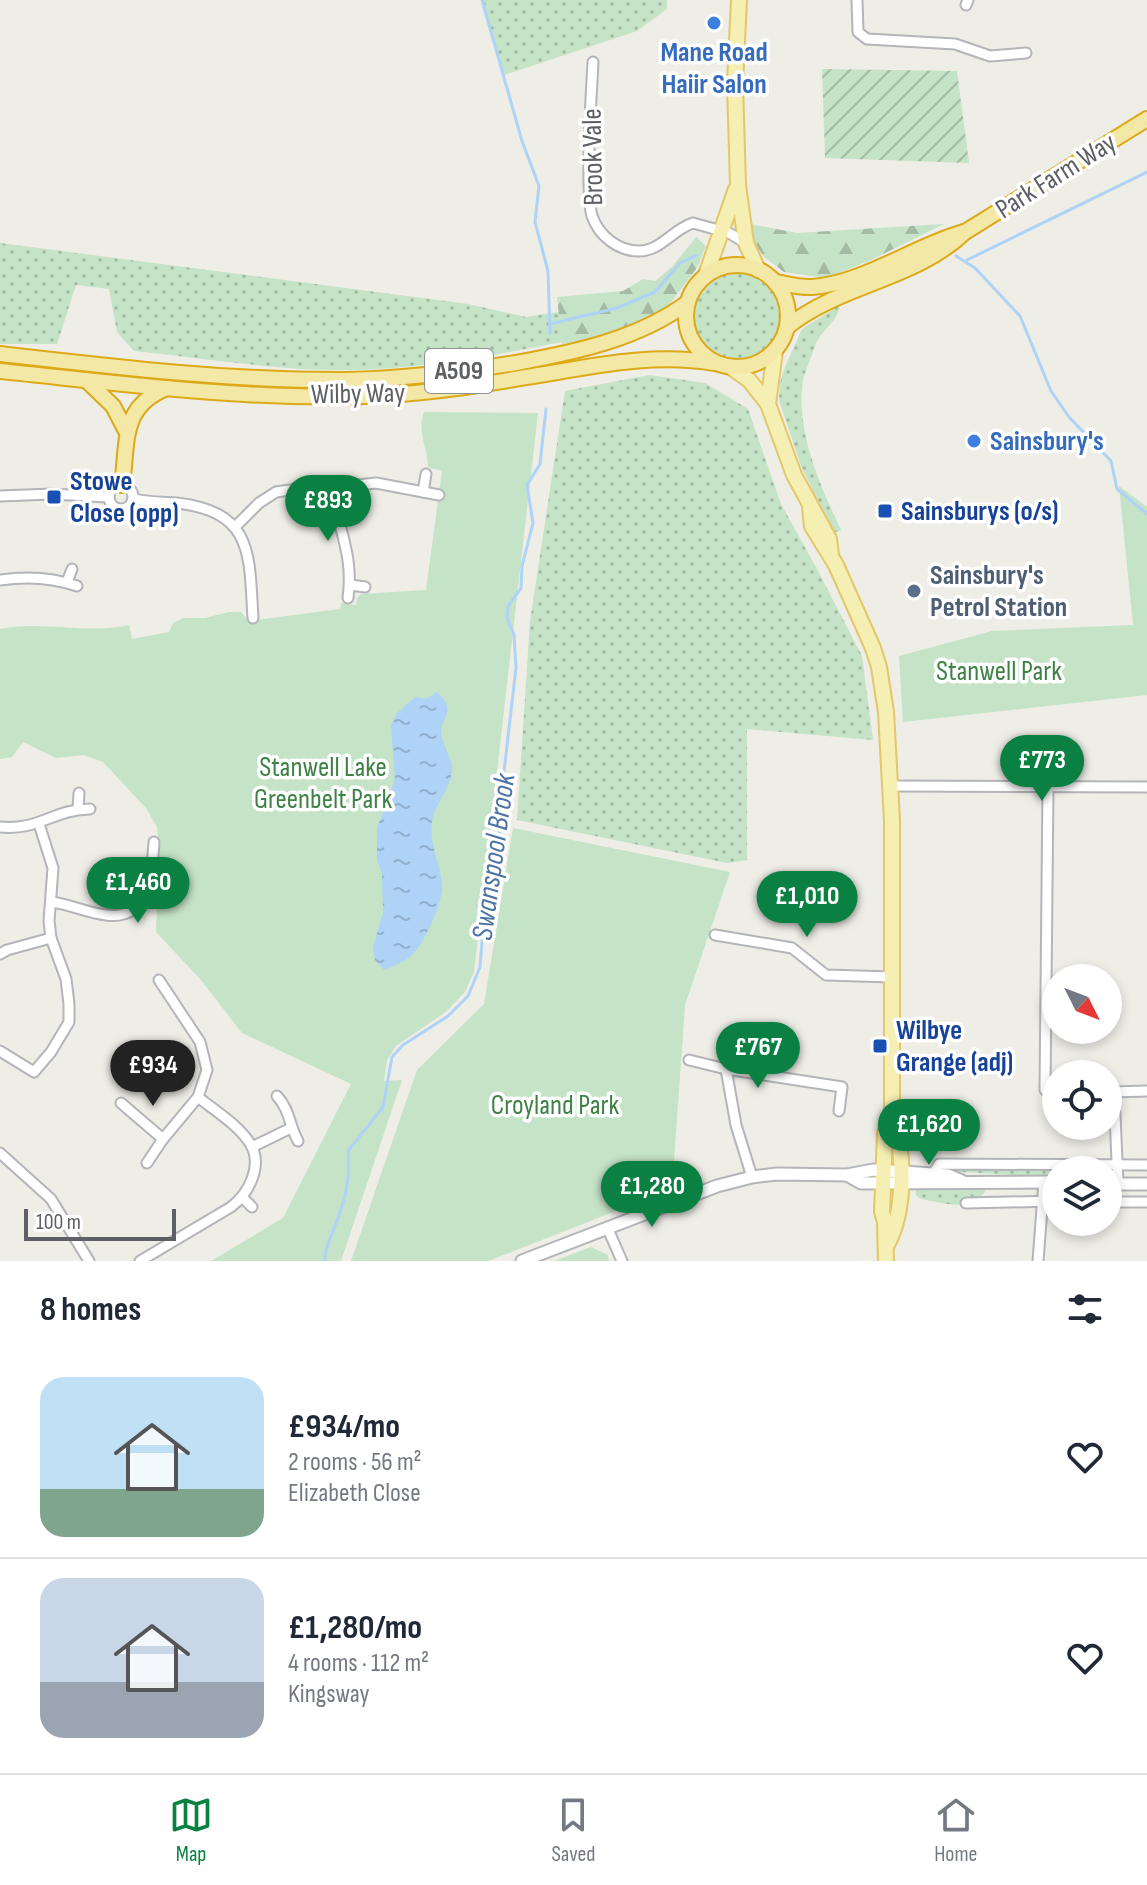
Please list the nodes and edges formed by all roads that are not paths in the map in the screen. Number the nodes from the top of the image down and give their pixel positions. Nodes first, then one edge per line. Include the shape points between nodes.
1 (739, 0) edge
2 (857, 0) edge
3 (1026, 53) dead end
4 (593, 62) dead end
5 (1147, 119) edge
6 (738, 185) junction
7 (723, 231) junction
8 (965, 232) junction
9 (746, 243) junction
10 (758, 270) junction
11 (706, 275) junction
12 (775, 282) junction
13 (687, 303) junction
14 (787, 327) junction
15 (775, 351) junction
16 (0, 354) edge
17 (714, 363) junction
18 (732, 368) junction
19 (0, 371) edge
20 (86, 380) junction
21 (168, 388) junction
22 (768, 404) junction
23 (126, 431) junction
24 (426, 474) dead end
25 (122, 485) junction
26 (332, 488) junction
27 (423, 492) junction
28 (439, 495) dead end
29 (0, 496) edge
30 (108, 497) junction
31 (133, 499) junction
32 (235, 527) junction
33 (72, 569) dead end
34 (0, 580) edge
35 (350, 585) junction
36 (365, 587) dead end
37 (348, 598) dead end
38 (253, 618) dead end
39 (891, 786) junction
40 (1048, 787) junction
41 (1147, 787) edge
42 (79, 793) dead end
43 (78, 809) junction
44 (90, 809) dead end
45 (39, 824) junction
46 (0, 827) edge
47 (154, 842) dead end
48 (51, 902) junction
49 (715, 935) dead end
50 (51, 938) junction
51 (0, 954) edge
52 (892, 977) junction
53 (159, 980) dead end
54 (0, 1051) edge
55 (689, 1060) dead end
56 (1045, 1060) edge
57 (726, 1069) junction
58 (1147, 1091) edge
59 (1122, 1092) edge
60 (277, 1096) dead end
61 (198, 1097) junction
62 (121, 1103) dead end
63 (839, 1111) dead end
64 (892, 1116) junction
65 (291, 1128) junction
66 (163, 1139) junction
67 (298, 1141) dead end
68 (252, 1147) junction
69 (0, 1153) edge
70 (147, 1163) dead end
71 (1042, 1164) edge
72 (1122, 1164) edge
73 (1147, 1165) edge
74 (933, 1174) junction
75 (752, 1177) junction
76 (892, 1178) junction
77 (962, 1181) junction
78 (1042, 1182) edge
79 (1122, 1184) edge
80 (1147, 1184) edge
81 (243, 1198) junction
82 (1042, 1201) edge
83 (1122, 1202) edge
84 (1147, 1202) edge
85 (966, 1203) dead end
86 (252, 1207) dead end
87 (1042, 1221) edge
88 (607, 1227) junction
89 (887, 1245) junction
90 (89, 1261) edge
91 (140, 1261) edge
92 (522, 1261) edge
93 (622, 1261) edge
94 (886, 1261) edge
95 (1038, 1261) edge

1 - 6 main road
2 - 3 street via 858,32 867,39 955,44 990,56
4 - 7 street, Brook Vale via 589,187 598,229 616,245 637,251 657,246 693,223
5 - 8 highway, Park Farm Way
6 - 7 main road
6 - 9 main road
7 - 9 street, Brook Vale
7 - 11 main road
8 - 12 highway, Park Farm Way via 833,283 811,287
8 - 14 highway, Park Farm Way via 947,249 821,303
9 - 10 main road
10 - 11 highway via 731,265
10 - 12 highway
11 - 13 highway
12 - 14 highway via 787,308
13 - 16 highway, Wilby Way / A509 via 648,327 573,351 389,378 224,375
13 - 17 highway via 685,323 692,342
14 - 15 highway
15 - 18 highway via 760,362
15 - 22 main road
17 - 18 highway
17 - 21 highway, Wilby Way / A509 via 690,358 632,361 387,395
18 - 22 main road
19 - 20 highway, Wilby Way / A509
20 - 21 highway, Wilby Way / A509
20 - 23 highway via 113,406
21 - 23 highway via 142,403
22 - 39 main road via 810,507 812,526 864,624 879,667
23 - 25 highway
24 - 27 street
25 - 30 street
25 - 31 street
26 - 27 street via 376,483
26 - 32 street via 276,492
26 - 35 street via 349,553
27 - 28 street
29 - 30 street
30 - 31 street via 120,510
31 - 32 street via 217,513
32 - 38 street via 251,565
33 - 34 street via 72,584 55,578
35 - 36 street
35 - 37 street
39 - 40 street
39 - 52 main road
40 - 41 street
40 - 56 street
42 - 43 street
43 - 44 street
43 - 45 street
45 - 46 street
45 - 48 street via 53,868
47 - 48 street via 151,877 138,907 108,916
48 - 50 street
49 - 52 street via 792,948 826,975
50 - 51 street
50 - 54 street via 66,979 69,1022 34,1072
52 - 64 main road
53 - 61 street via 200,1042 207,1070
55 - 57 street
57 - 63 street via 842,1087
57 - 75 street
58 - 59 street
60 - 65 street via 286,1106
61 - 66 street
61 - 68 street
62 - 66 street
64 - 76 main road via 885,1133
64 - 76 main road via 901,1146
65 - 67 street
65 - 68 street
66 - 70 street
68 - 81 street via 254,1170
69 - 90 street via 51,1199
71 - 74 street via 939,1164
72 - 73 street
74 - 76 street
74 - 77 street
75 - 76 street via 847,1175 861,1183
75 - 88 street
76 - 77 street
76 - 89 main road via 882,1212
76 - 89 main road via 895,1229
77 - 78 street
79 - 80 street
81 - 86 street
81 - 91 street
82 - 85 street
83 - 84 street
87 - 95 street
88 - 92 street
88 - 93 street
89 - 94 main road

